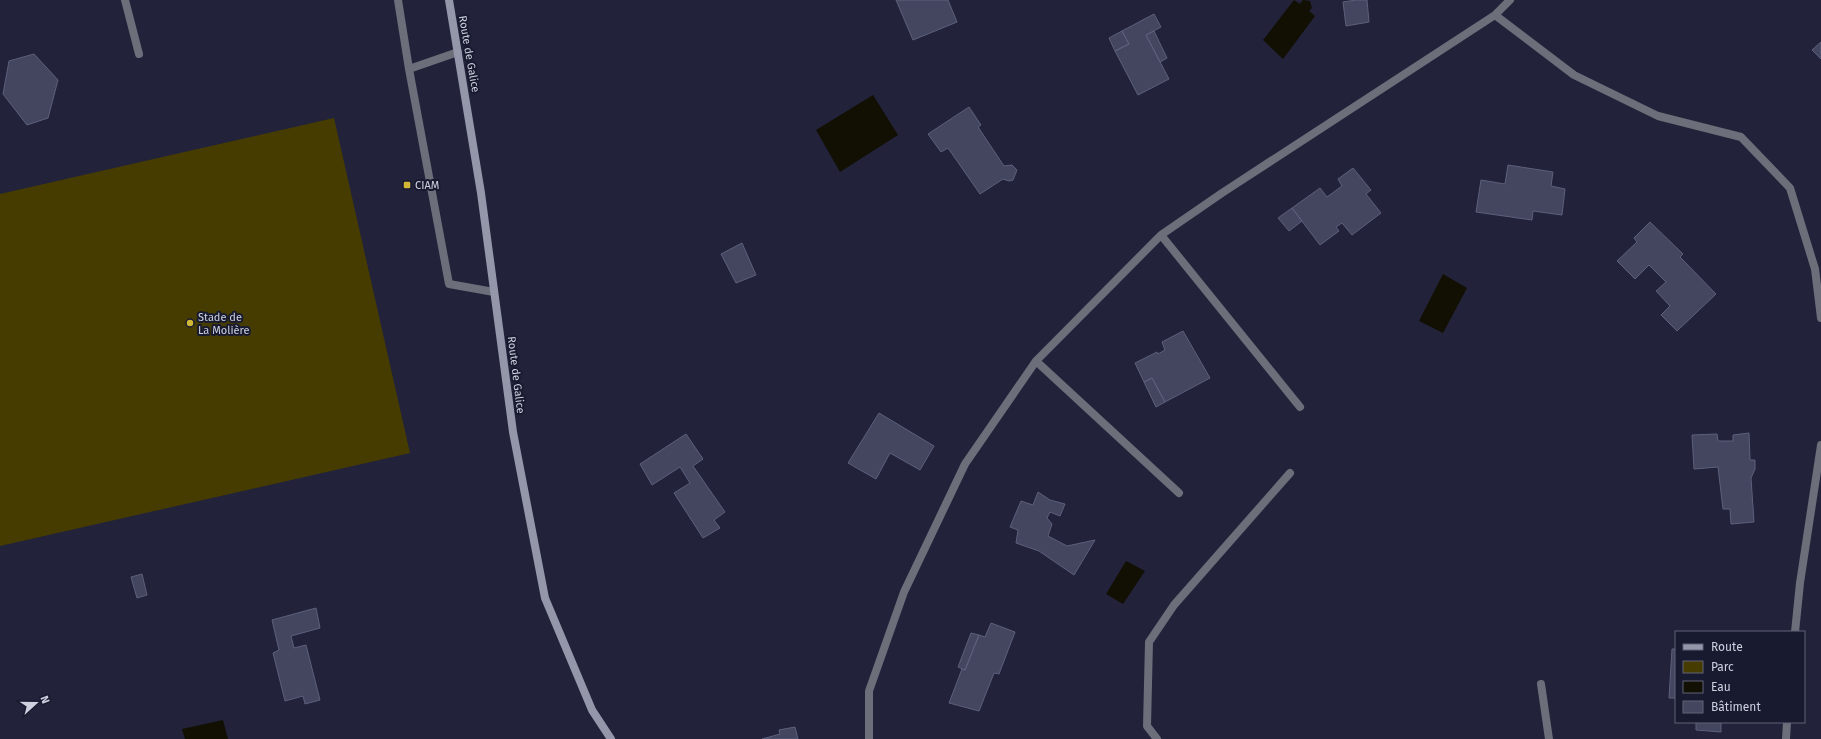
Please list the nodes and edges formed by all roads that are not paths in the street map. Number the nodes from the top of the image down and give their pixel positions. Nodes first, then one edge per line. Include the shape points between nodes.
1 (125, 0) edge
2 (398, 0) edge
3 (449, 0) edge
4 (1510, 0) edge
5 (1495, 15) junction
6 (458, 52) junction
7 (139, 54) dead end
8 (409, 69) junction
9 (1161, 235) junction
10 (494, 292) junction
11 (1821, 318) edge
12 (1036, 360) junction
13 (1300, 407) dead end
14 (1821, 445) edge
15 (1290, 473) dead end
16 (1179, 493) dead end
17 (1795, 631) edge
18 (1541, 684) dead end
19 (1787, 723) edge
20 (611, 739) edge
21 (869, 739) edge
22 (1157, 739) edge
23 (1549, 739) edge
24 (1786, 739) edge

1 - 7 street
2 - 8 street
3 - 6 main road, Route de Galice
4 - 5 street
5 - 9 street via 1222,192
5 - 11 street via 1574,75 1658,116 1741,137 1790,188 1815,269
6 - 8 street
6 - 10 main road, Route de Galice
8 - 10 street via 449,284
9 - 12 street
9 - 13 street
10 - 20 main road, Route de Galice via 513,432 545,598 592,710
12 - 16 street
12 - 21 street via 965,464 904,592 869,692
14 - 17 street
15 - 22 street via 1174,605 1149,642 1147,726
18 - 23 street
19 - 24 street

